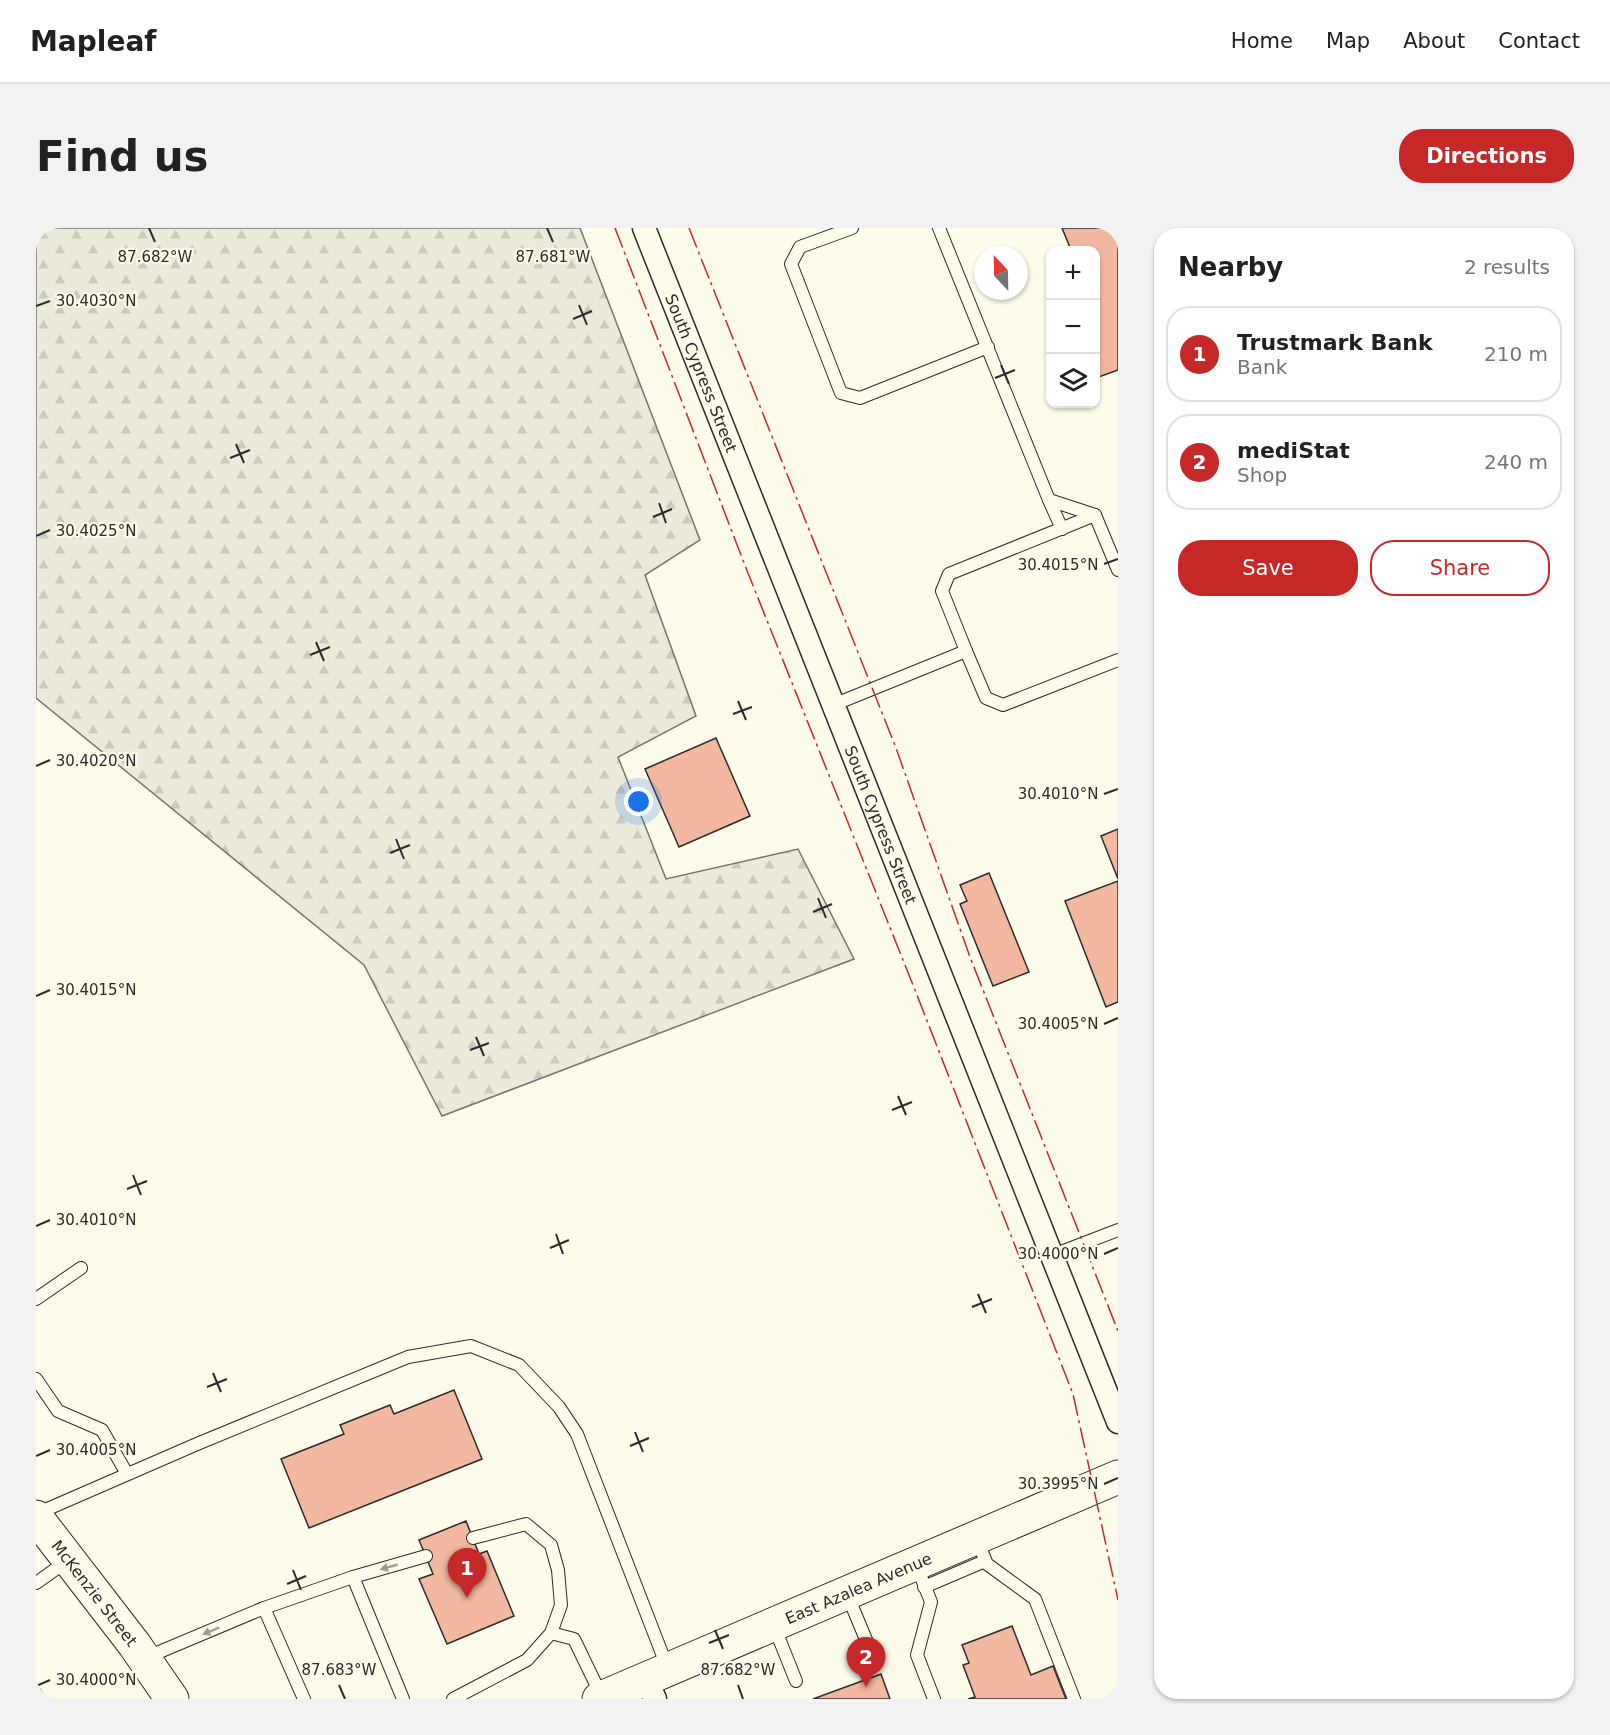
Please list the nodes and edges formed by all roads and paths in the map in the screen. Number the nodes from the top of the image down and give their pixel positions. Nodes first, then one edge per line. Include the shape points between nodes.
1 (644, 228) edge
2 (852, 228) edge
3 (939, 228) edge
4 (988, 347) junction
5 (1049, 500) junction
6 (1095, 515) junction
7 (1062, 529) junction
8 (1118, 570) edge
9 (966, 651) junction
10 (1118, 660) edge
11 (833, 705) junction
12 (1118, 1230) edge
13 (1053, 1255) junction
14 (81, 1268) dead end
15 (36, 1299) edge
16 (36, 1379) edge
17 (1118, 1422) edge
18 (127, 1474) junction
19 (1116, 1483) edge
20 (36, 1515) edge
21 (473, 1539) dead end
22 (980, 1549) junction
23 (426, 1556) dead end
24 (68, 1559) junction
25 (920, 1575) junction
26 (353, 1577) junction
27 (36, 1583) edge
28 (847, 1593) junction
29 (264, 1608) junction
30 (773, 1624) junction
31 (551, 1633) junction
32 (872, 1654) dead end
33 (144, 1659) junction
34 (796, 1681) dead end
35 (656, 1682) edge
36 (36, 1694) edge
37 (601, 1698) edge
38 (38, 1699) edge
39 (172, 1699) edge
40 (304, 1699) edge
41 (403, 1699) edge
42 (453, 1699) edge
43 (934, 1699) edge
44 (1074, 1699) edge

1 - 11 street, South Cypress Street
2 - 4 lane via 800,247 790,264 841,393 860,398
3 - 4 lane
4 - 5 lane
5 - 6 lane
5 - 7 lane
6 - 7 lane
6 - 8 lane
7 - 9 lane via 949,574 942,591
9 - 10 lane via 986,698 1003,705
9 - 11 lane
11 - 13 street, South Cypress Street
12 - 13 lane
13 - 17 street, South Cypress Street
14 - 15 lane
16 - 18 lane via 58,1411 102,1430
18 - 20 lane
18 - 35 lane via 408,1357 471,1346 519,1365 559,1407 577,1434
19 - 22 street, East Azalea Avenue
20 - 24 street, McKenzie Street
21 - 31 lane via 525,1524 551,1545 561,1605
22 - 25 street, East Azalea Avenue
22 - 44 lane via 987,1564 1035,1599
23 -> 26 lane
24 - 27 lane
24 - 33 street, McKenzie Street
25 - 28 street, East Azalea Avenue
25 - 43 lane via 931,1602 917,1655
26 - 29 lane
26 - 41 lane
28 - 30 street, East Azalea Avenue
28 - 32 lane
29 -> 33 lane
29 - 40 lane
30 - 34 lane
30 - 35 street, East Azalea Avenue
31 - 37 lane via 574,1639
31 - 42 lane via 527,1660
33 - 39 street, McKenzie Street
35 - 37 street, East Azalea Avenue
36 - 38 lane

